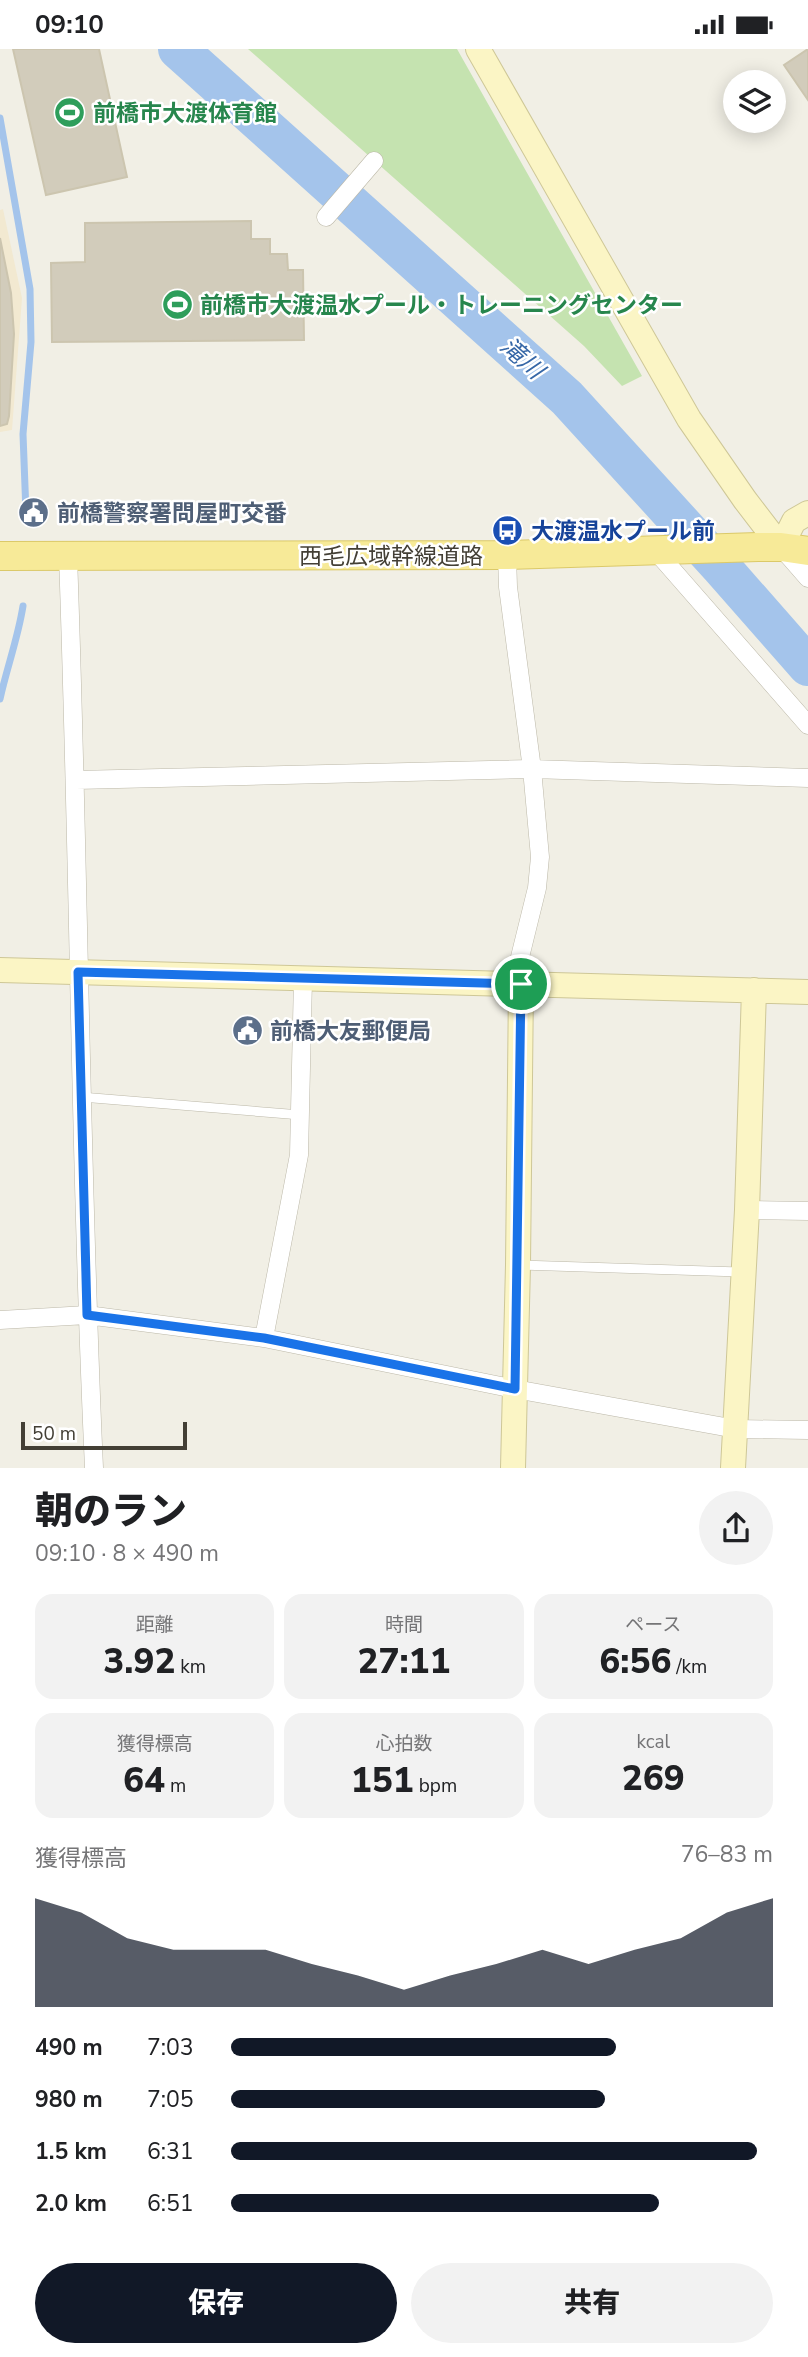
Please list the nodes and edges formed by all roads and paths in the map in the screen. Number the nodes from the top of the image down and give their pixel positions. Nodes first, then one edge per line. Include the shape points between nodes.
1 (478, 49) edge
2 (374, 161) dead end
3 (326, 217) dead end
4 (808, 513) edge
5 (789, 546) edge
6 (662, 549) junction
7 (507, 555) junction
8 (0, 556) edge
9 (68, 556) junction
10 (808, 578) edge
11 (808, 725) edge
12 (533, 769) junction
13 (808, 778) edge
14 (76, 780) junction
15 (0, 970) edge
16 (78, 972) junction
17 (303, 979) junction
18 (521, 984) junction
19 (754, 990) junction
20 (808, 992) edge
21 (81, 1097) junction
22 (301, 1115) junction
23 (747, 1210) junction
24 (808, 1212) edge
25 (518, 1265) junction
26 (743, 1272) junction
27 (87, 1315) junction
28 (0, 1320) edge
29 (264, 1338) junction
30 (515, 1389) junction
31 (736, 1429) junction
32 (808, 1430) edge
33 (94, 1468) edge
34 (513, 1468) edge
35 (733, 1468) edge

1 - 5 street via 689,419 745,500
2 - 3 street
4 - 5 street via 794,521
5 - 6 main road, 西毛広域幹線道路
5 - 10 street
6 - 7 main road, 西毛広域幹線道路
6 - 11 street
7 - 9 main road, 西毛広域幹線道路
7 - 12 street
8 - 9 main road, 西毛広域幹線道路
9 - 14 street
12 - 13 street
12 - 14 street
12 - 18 street via 539,870 520,957
14 - 16 street
15 - 16 street
16 - 17 street
16 - 21 street
17 - 18 street
17 - 22 street
18 - 19 street
18 - 25 street
19 - 20 street
19 - 23 street
21 - 22 lane
21 - 27 street
22 - 29 street via 296,1178
23 - 24 street
23 - 26 street
25 - 26 lane
25 - 30 street
26 - 31 street
27 - 28 street
27 - 29 street
27 - 33 street
29 - 30 street
30 - 31 street
30 - 34 street
31 - 32 street
31 - 35 street

